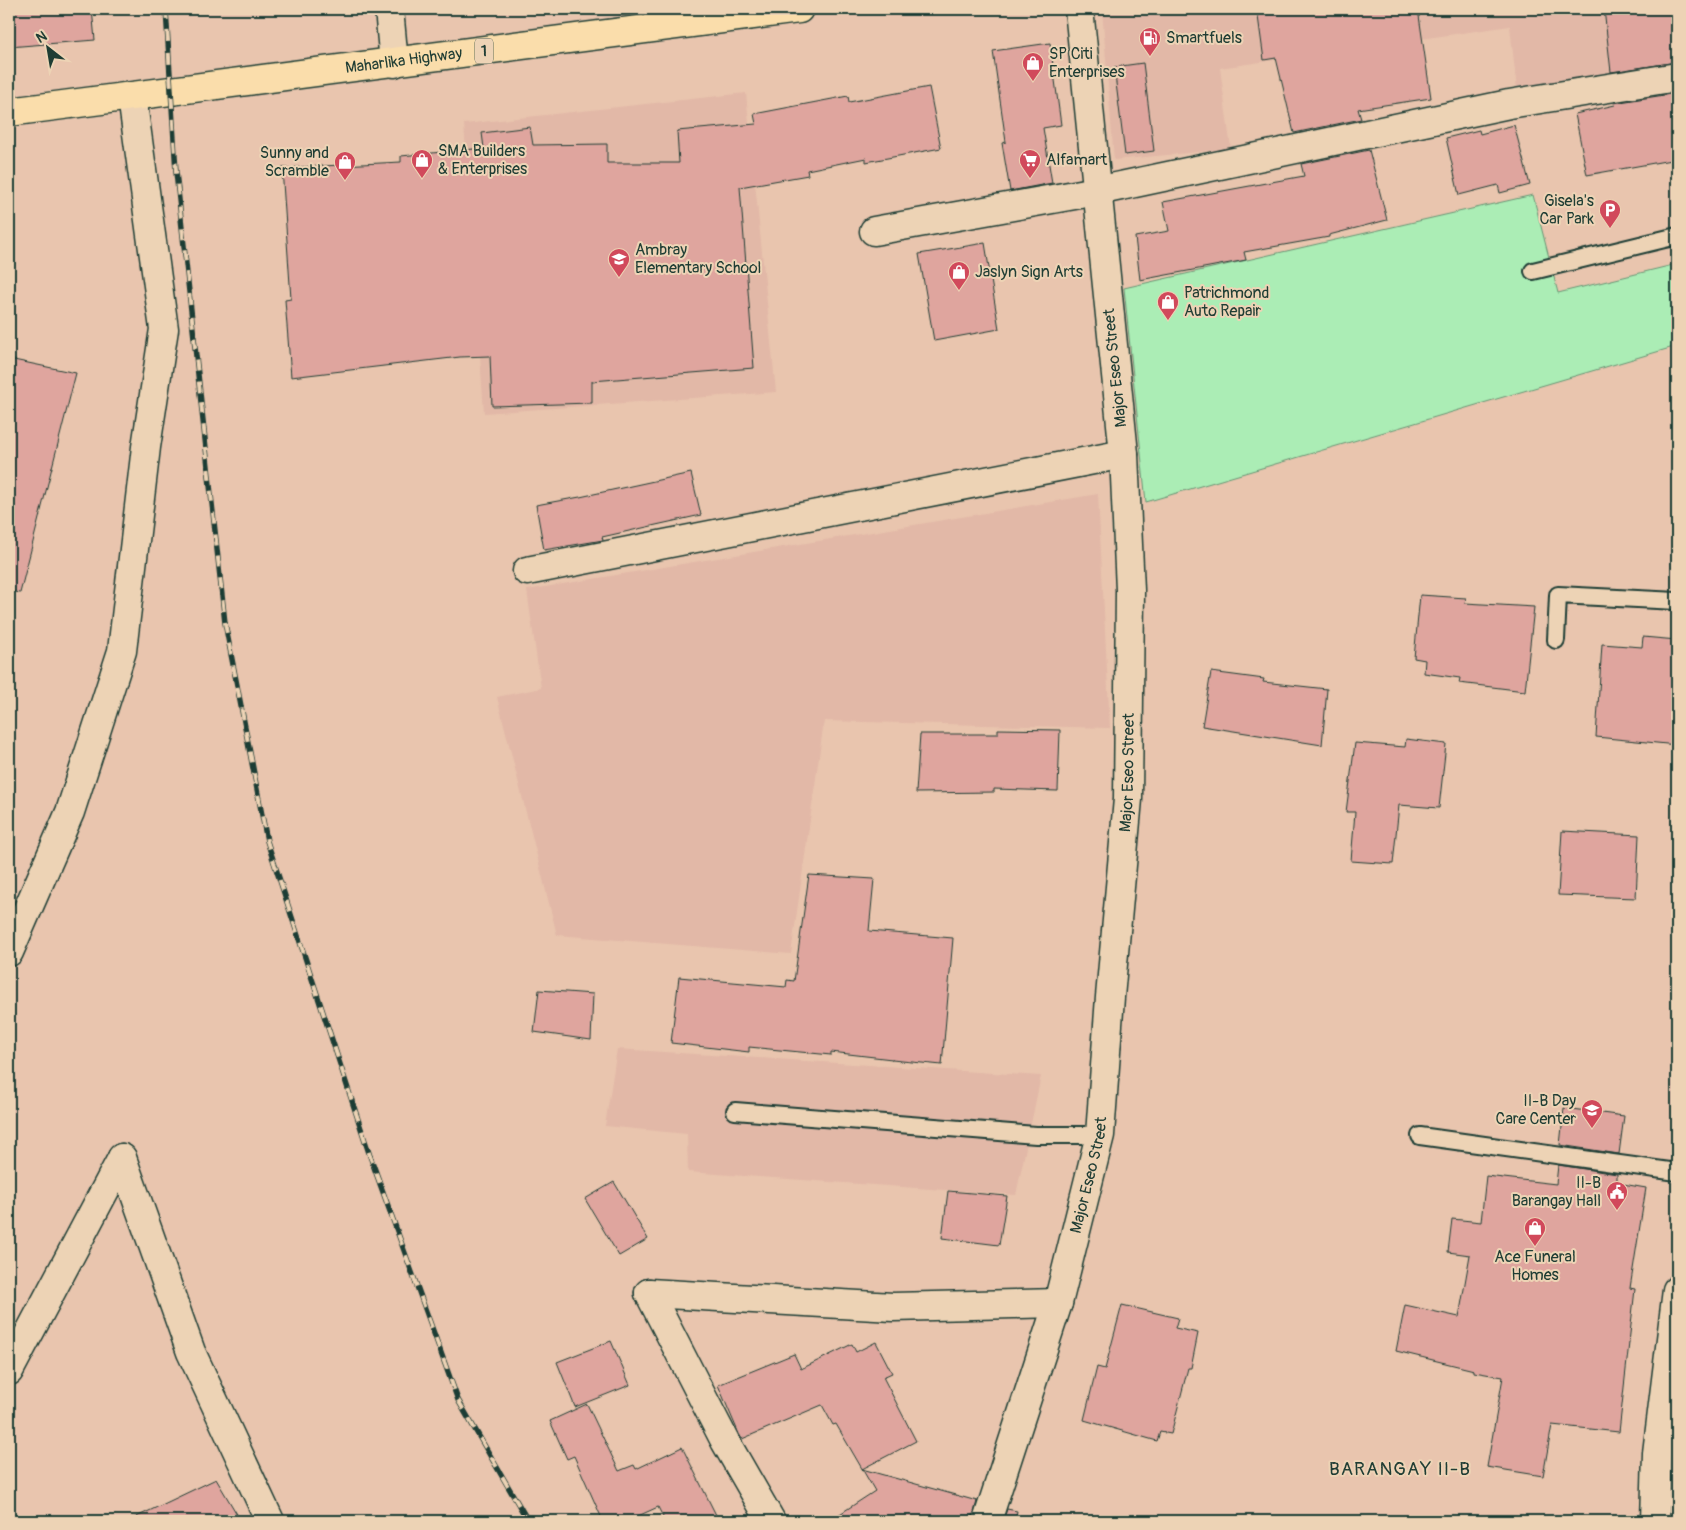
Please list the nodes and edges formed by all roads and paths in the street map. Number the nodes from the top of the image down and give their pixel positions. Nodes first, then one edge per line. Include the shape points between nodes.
1 (390, 9) edge
2 (799, 9) edge
3 (1079, 9) edge
4 (394, 62) junction
5 (1677, 77) edge
6 (132, 97) junction
7 (9, 112) edge
8 (1097, 191) junction
9 (874, 231) dead end
10 (1677, 236) edge
11 (1533, 271) dead end
12 (1124, 454) junction
13 (527, 571) dead end
14 (1677, 601) edge
15 (1556, 640) dead end
16 (9, 952) edge
17 (735, 1111) dead end
18 (1100, 1135) junction
19 (1420, 1136) dead end
20 (1677, 1172) edge
21 (1677, 1290) edge
22 (1058, 1303) junction
23 (9, 1371) edge
24 (270, 1521) edge
25 (771, 1521) edge
26 (987, 1521) edge
27 (1655, 1521) edge

1 - 4 street
2 - 4 main road, Maharlika Highway / 1
3 - 8 street, Major Eseo Street
4 - 6 main road, Maharlika Highway / 1
5 - 8 street via 1509,104
6 - 7 main road, Maharlika Highway / 1
6 - 16 street via 164,329 146,447 122,652 70,812
8 - 9 street
8 - 12 street, Major Eseo Street
10 - 11 lane
12 - 13 street
12 - 18 street, Major Eseo Street via 1130,590 1128,799
14 - 15 lane via 1558,595
17 - 18 lane via 1036,1134
18 - 22 street, Major Eseo Street
19 - 20 lane
21 - 27 street via 1657,1453
22 - 25 street via 892,1307 649,1293 725,1441
22 - 26 street, Major Eseo Street
23 - 24 street via 122,1158 192,1352

